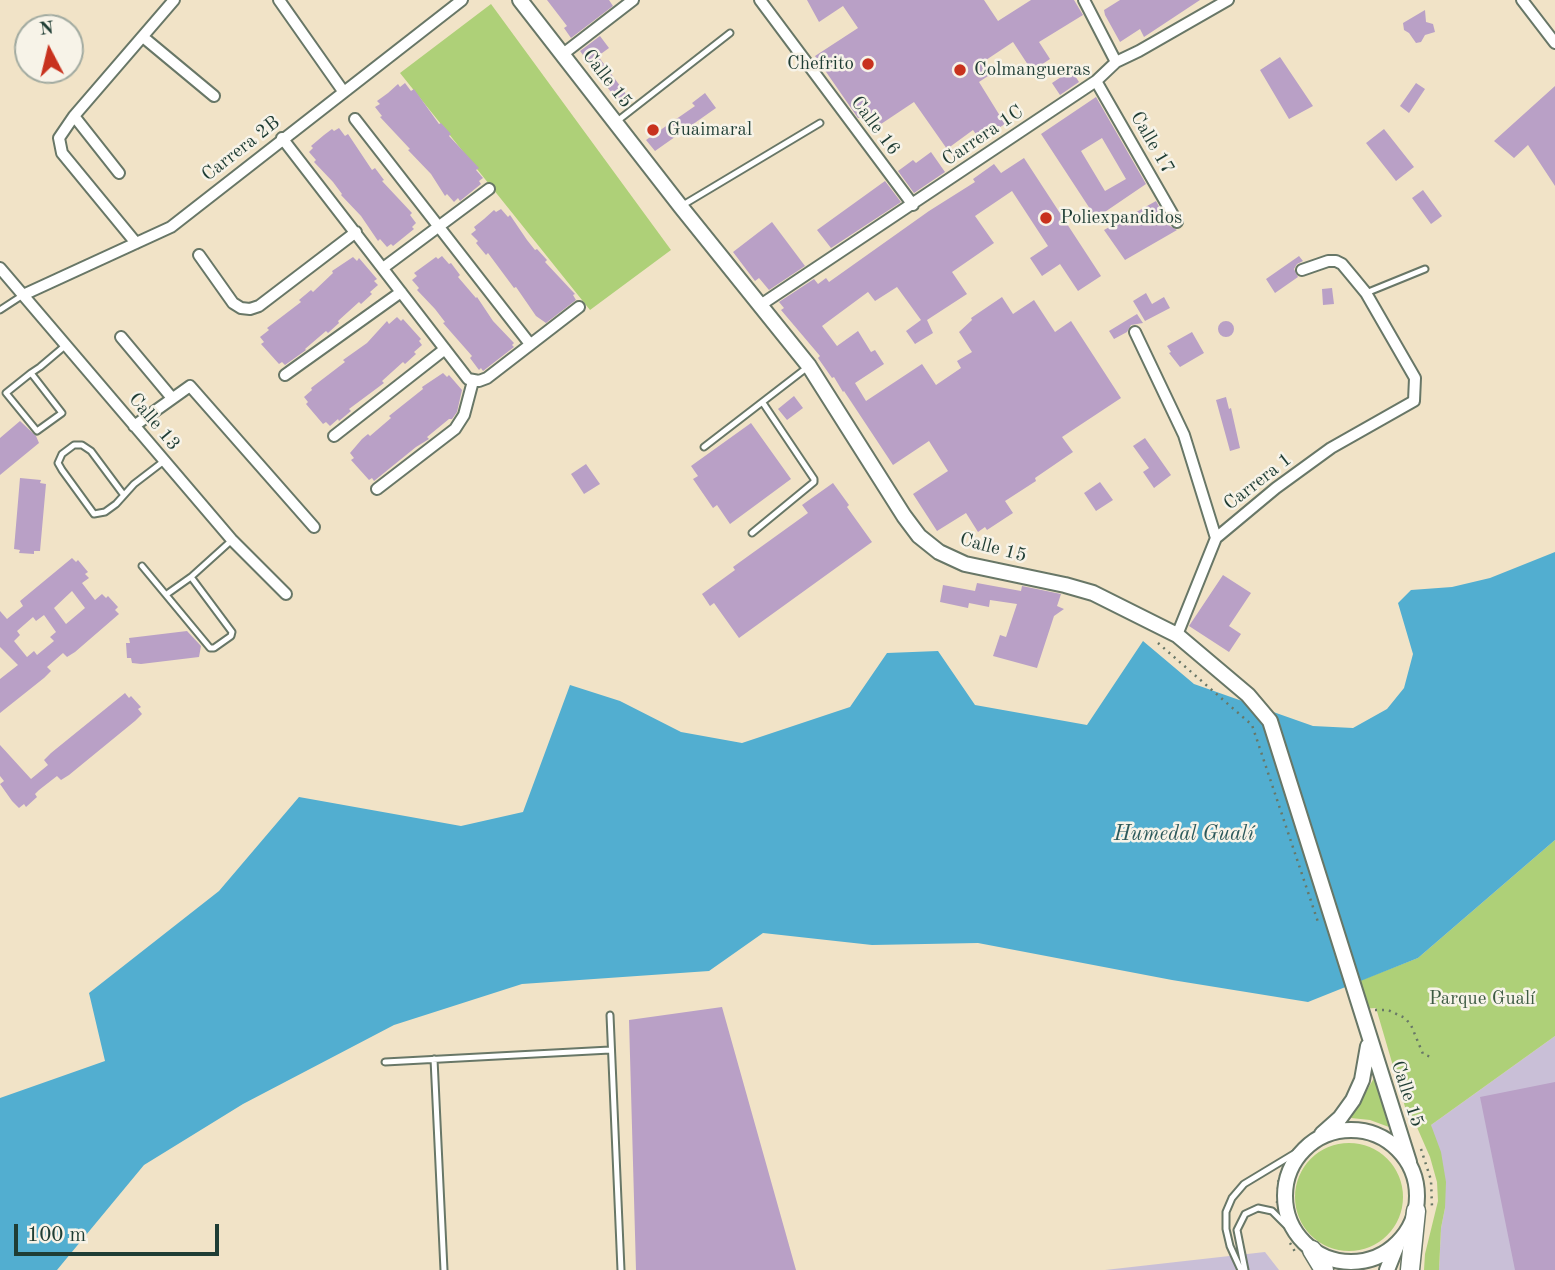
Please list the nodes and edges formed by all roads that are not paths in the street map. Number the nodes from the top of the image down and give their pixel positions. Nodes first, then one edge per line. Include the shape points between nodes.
1 (174, 0) edge
2 (279, 0) edge
3 (462, 0) edge
4 (520, 0) edge
5 (633, 0) edge
6 (760, 0) edge
7 (1228, 0) edge
8 (1522, 0) edge
9 (1089, 2) edge
10 (730, 33) dead end
11 (143, 37) junction
12 (1555, 43) edge
13 (564, 54) junction
14 (1116, 62) junction
15 (1096, 81) junction
16 (343, 91) junction
17 (214, 96) dead end
18 (74, 116) junction
19 (355, 119) dead end
20 (616, 122) junction
21 (820, 124) dead end
22 (282, 138) junction
23 (119, 173) dead end
24 (489, 189) dead end
25 (913, 205) junction
26 (681, 207) junction
27 (1177, 222) dead end
28 (439, 227) junction
29 (356, 232) junction
30 (136, 243) junction
31 (199, 255) dead end
32 (0, 268) edge
33 (383, 268) junction
34 (1425, 269) dead end
35 (1302, 270) dead end
36 (401, 292) junction
37 (1366, 293) junction
38 (23, 295) junction
39 (759, 306) junction
40 (579, 307) dead end
41 (0, 310) edge
42 (1135, 332) dead end
43 (121, 337) dead end
44 (530, 344) junction
45 (66, 345) junction
46 (445, 349) junction
47 (809, 366) junction
48 (31, 373) junction
49 (285, 375) dead end
50 (473, 381) junction
51 (172, 398) junction
52 (763, 403) junction
53 (134, 426) junction
54 (334, 436) dead end
55 (704, 447) dead end
56 (164, 461) junction
57 (377, 489) dead end
58 (123, 494) junction
59 (314, 527) dead end
60 (752, 533) dead end
61 (1216, 538) junction
62 (232, 540) junction
63 (142, 566) dead end
64 (191, 577) junction
65 (167, 594) junction
66 (286, 594) dead end
67 (1177, 635) junction
68 (610, 1015) dead end
69 (1368, 1034) junction
70 (610, 1049) junction
71 (433, 1059) junction
72 (385, 1062) dead end
73 (1307, 1146) junction
74 (1409, 1162) junction
75 (1416, 1211) junction
76 (1398, 1243) junction
77 (1306, 1244) junction
78 (1335, 1267) edge
79 (444, 1270) edge
80 (621, 1270) edge
81 (1243, 1270) edge
82 (1387, 1270) edge
83 (1410, 1270) edge

1 - 11 street
2 - 16 street
3 - 16 street, Carrera 2B
4 - 13 street, Calle 15
5 - 13 street
6 - 25 street, Calle 16
7 - 14 street, Carrera 1C
8 - 12 street
9 - 14 street
10 - 20 lane
11 - 17 street
11 - 18 street
13 - 20 street, Calle 15
14 - 15 street, Carrera 1C
15 - 25 street, Carrera 1C
15 - 27 street, Calle 17
16 - 22 street, Carrera 2B
18 - 23 street
18 - 30 street via 61,134 62,153
19 - 28 street
20 - 26 street, Calle 15
21 - 26 lane
22 - 29 street
22 - 30 street, Carrera 2B via 171,227
24 - 28 street
25 - 39 street, Carrera 1C
26 - 39 street, Calle 15
28 - 33 street
28 - 44 street
29 - 31 street via 250,309 233,303
29 - 33 street
30 - 38 street, Carrera 2B
32 - 38 street, Calle 13
33 - 36 street
34 - 37 lane
35 - 37 street via 1336,261
36 - 46 street
36 - 49 street
37 - 61 street, Carrera 1 via 1415,378 1414,401 1331,447
38 - 41 lane
38 - 45 street, Calle 13
39 - 47 street, Calle 15
40 - 44 street
42 - 61 street via 1184,435
43 - 51 street
44 - 50 street via 487,378
45 - 48 lane
45 - 53 street, Calle 13
46 - 50 street
46 - 54 street
47 - 52 lane
47 - 67 street, Calle 15 via 904,516 939,552 965,564 1093,593
48 - 48 lane via 6,393 37,431 62,413
50 - 57 street via 464,415 455,429
51 - 53 street
51 - 59 street via 190,386
52 - 55 lane
52 - 60 lane via 814,482
53 - 56 street, Calle 13
56 - 58 lane
56 - 62 street, Calle 13
58 - 58 lane via 82,445 62,454 58,463 94,514 105,512
61 - 67 street, Carrera 1
62 - 64 lane
62 - 66 street, Calle 13
63 - 65 lane
64 - 65 lane
64 - 65 lane via 232,632 217,646 210,649
67 - 69 street, Calle 15 via 1248,695 1270,721
68 - 70 lane
69 - 73 street, Calle 15 via 1365,1070 1353,1100 1340,1118
69 - 74 street, Calle 15
70 - 71 lane
70 - 80 lane
71 - 72 lane
71 - 79 lane
73 - 74 street via 1333,1132 1362,1130 1389,1141
73 - 77 street via 1296,1158 1284,1190 1287,1215
73 - 81 lane via 1244,1184 1232,1198 1226,1229
74 - 75 street via 1418,1194
75 - 76 street
75 - 83 main road
76 - 78 street via 1369,1260
76 - 82 street
77 - 78 main road
77 - 81 lane via 1272,1211 1251,1210 1237,1230

